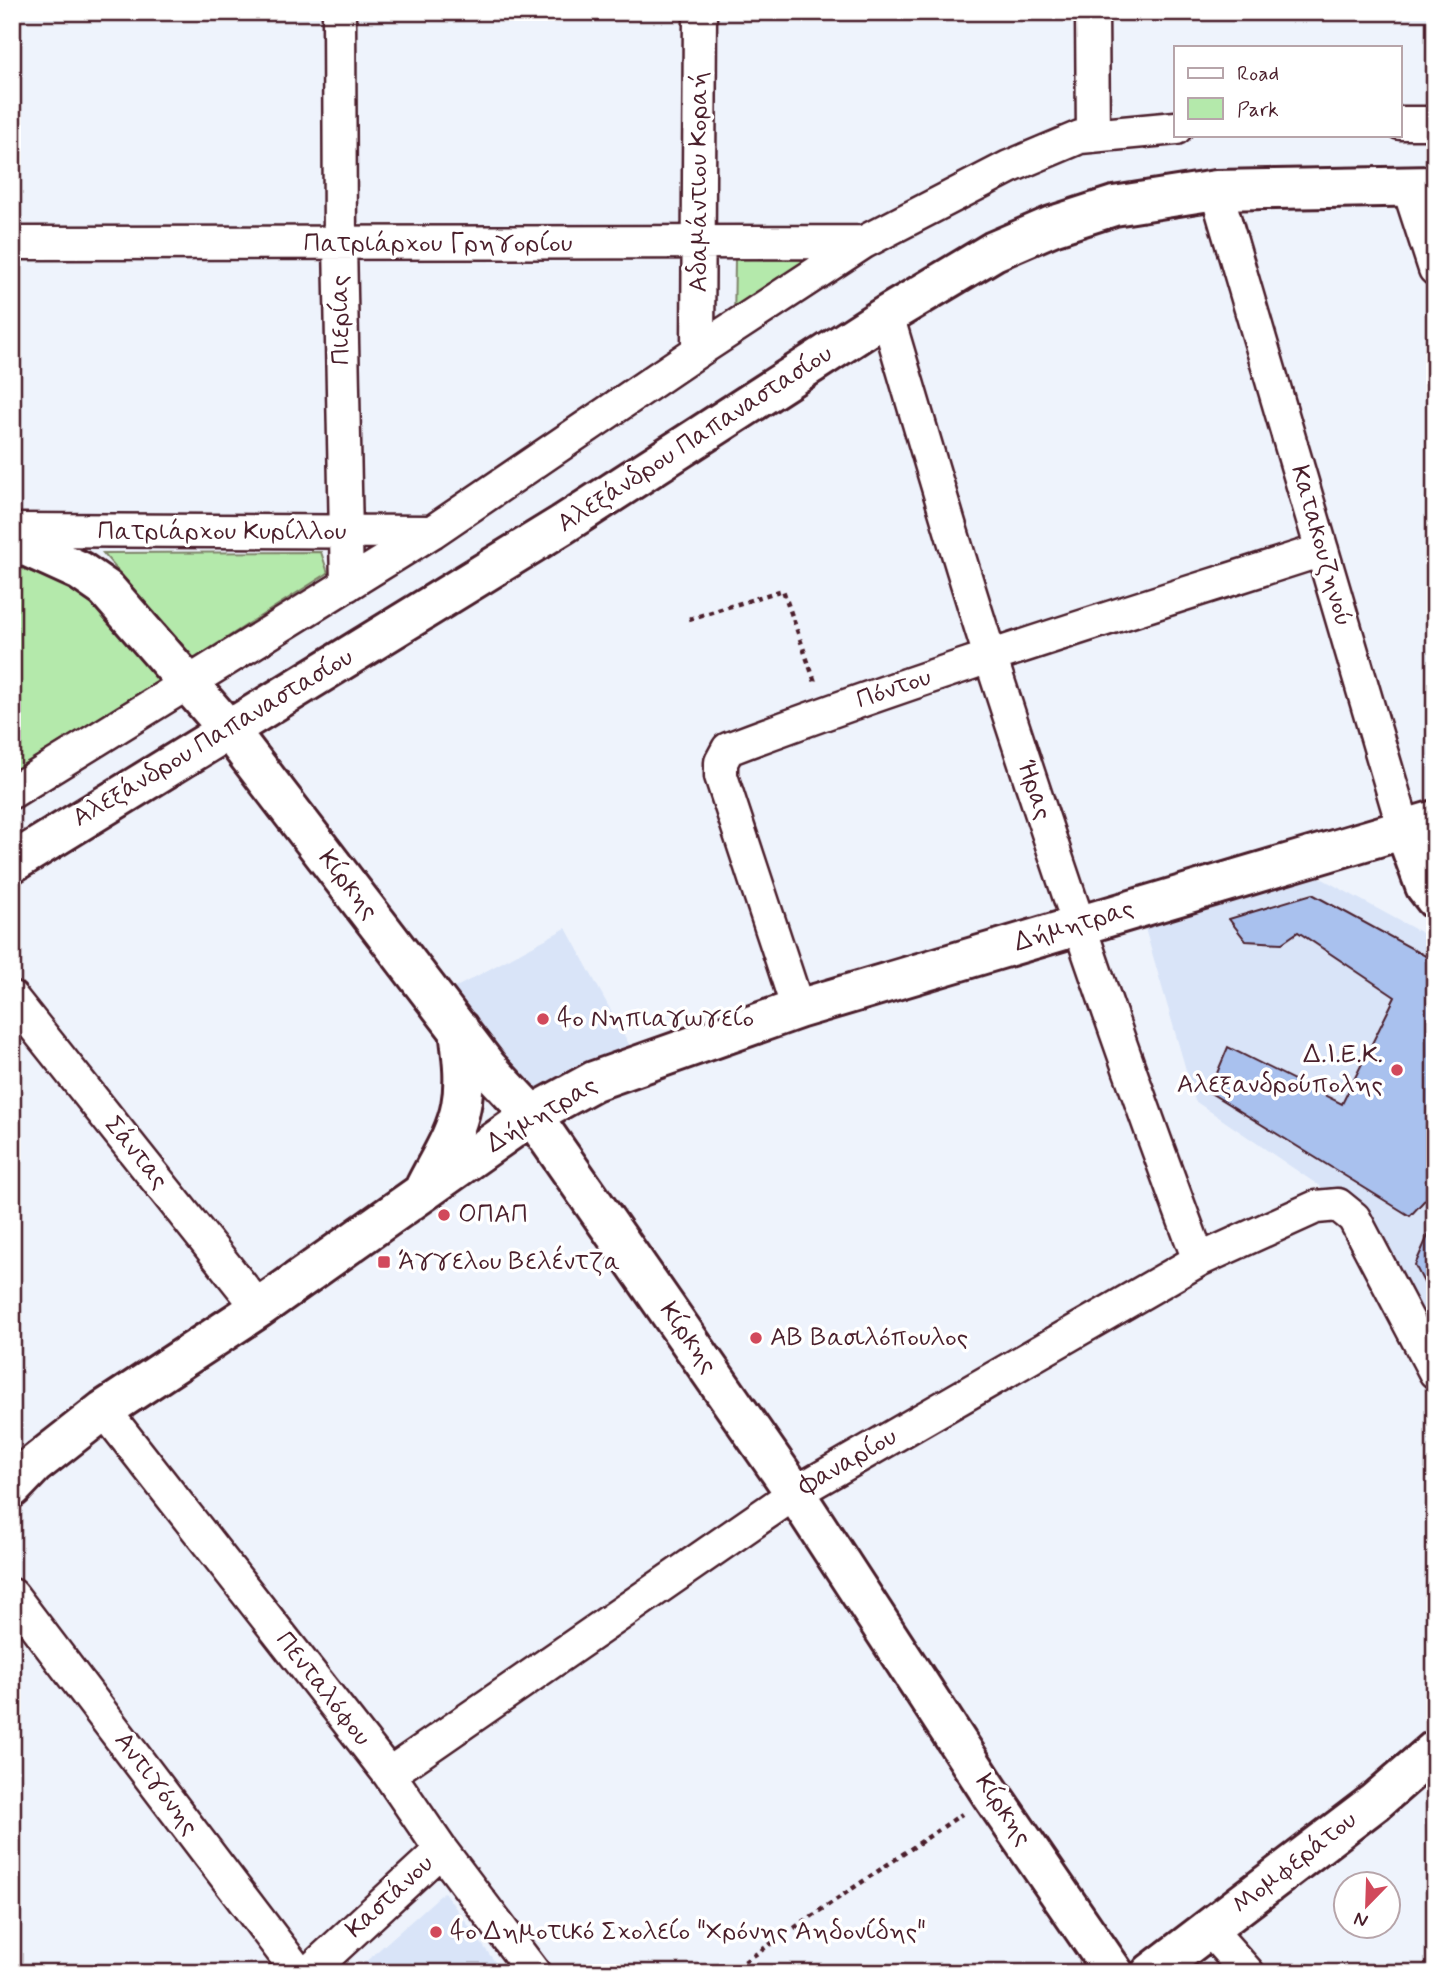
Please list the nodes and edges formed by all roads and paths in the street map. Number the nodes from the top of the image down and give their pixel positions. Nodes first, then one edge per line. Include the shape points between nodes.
1 (339, 12) edge
2 (700, 12) edge
3 (1092, 12) edge
4 (1402, 123) edge
5 (1435, 123) edge
6 (1174, 128) edge
7 (1093, 136) junction
8 (1422, 186) edge
9 (1216, 190) junction
10 (864, 242) junction
11 (12, 243) edge
12 (699, 243) junction
13 (340, 244) junction
14 (1435, 269) edge
15 (887, 314) junction
16 (698, 351) junction
17 (12, 530) edge
18 (432, 532) junction
19 (346, 533) junction
20 (12, 540) edge
21 (1322, 550) junction
22 (347, 585) junction
23 (689, 619) dead end
24 (990, 657) junction
25 (189, 684) junction
26 (826, 712) junction
27 (228, 729) junction
28 (12, 792) edge
29 (1419, 824) edge
30 (12, 863) edge
31 (1435, 899) edge
32 (1078, 925) junction
33 (12, 998) edge
34 (798, 1009) junction
35 (459, 1029) junction
36 (532, 1115) junction
37 (423, 1192) junction
38 (1199, 1260) junction
39 (259, 1308) junction
40 (1435, 1372) edge
41 (104, 1410) junction
42 (12, 1488) edge
43 (795, 1493) junction
44 (12, 1595) edge
45 (1435, 1750) edge
46 (389, 1774) junction
47 (991, 1794) junction
48 (441, 1850) junction
49 (1209, 1929) junction
50 (299, 1973) edge
51 (308, 1973) edge
52 (534, 1973) edge
53 (729, 1973) edge
54 (1114, 1973) edge
55 (1151, 1973) edge
56 (1248, 1973) edge

1 - 13 street, Πιερίας
2 - 12 street, Αδαμάντιου Κοραή
3 - 7 street
4 - 5 street
6 - 7 street
7 - 10 street via 1080,137 1009,167
8 - 9 street, Αλεξάνδρου Παπαναστασίου
8 - 14 street
9 - 15 street, Αλεξάνδρου Παπαναστασίου via 1114,206 1052,226 994,251
9 - 21 street, Κατακουζηνού
10 - 12 street, Πατριάρχου Γρηγορίου
10 - 16 street
11 - 13 street, Πατριάρχου Γρηγορίου
12 - 13 street, Πατριάρχου Γρηγορίου
12 - 16 street, Αδαμάντιου Κοραή
13 - 19 street, Πιερίας
15 - 24 street, Ήρας
15 - 27 street, Αλεξάνδρου Παπαναστασίου via 562,525
16 - 18 street
17 - 19 street, Πατριάρχου Κυρίλλου
18 - 19 street, Πατριάρχου Κυρίλλου
18 - 22 street
19 - 22 street, Πιερίας
20 - 25 street, Κίρκης via 80,571 106,589
21 - 24 street, Πόντου
21 - 29 street, Κατακουζηνού
22 - 25 street
23 - 26 path via 783,590
24 - 26 street, Πόντου
24 - 32 street, Ήρας
25 - 27 street, Κίρκης
25 - 28 street
26 - 34 street, Πόντου via 728,749 721,762 721,776
27 - 30 street, Αλεξάνδρου Παπαναστασίου
27 - 35 street, Κίρκης
29 - 31 street, Κατακουζηνού via 1424,886
29 - 32 street, Δήμητρας
32 - 34 street, Δήμητρας
32 - 38 street, Ήρας
33 - 39 street, Σάντας
34 - 36 street, Δήμητρας via 594,1081
35 - 36 street, Κίρκης
35 - 37 street via 464,1073 461,1107
36 - 37 street, Δήμητρας
36 - 43 street, Κίρκης
37 - 39 street, Δήμητρας
38 - 40 street, Φαναρίου via 1316,1207 1338,1205 1354,1218
38 - 43 street, Φαναρίου
39 - 41 street, Δήμητρας
41 - 42 street, Δήμητρας
41 - 46 street, Πενταλόφου
43 - 46 street, Φαναρίου
43 - 47 street, Κίρκης
44 - 50 street, Αντιγόνης
45 - 49 street, Μομφεράτου via 1375,1802
46 - 48 street, Πενταλόφου
47 - 53 path
47 - 54 street, Κίρκης
48 - 51 street, Καστάνου
48 - 52 street, Πενταλόφου
49 - 55 street, Μομφεράτου
49 - 56 street

